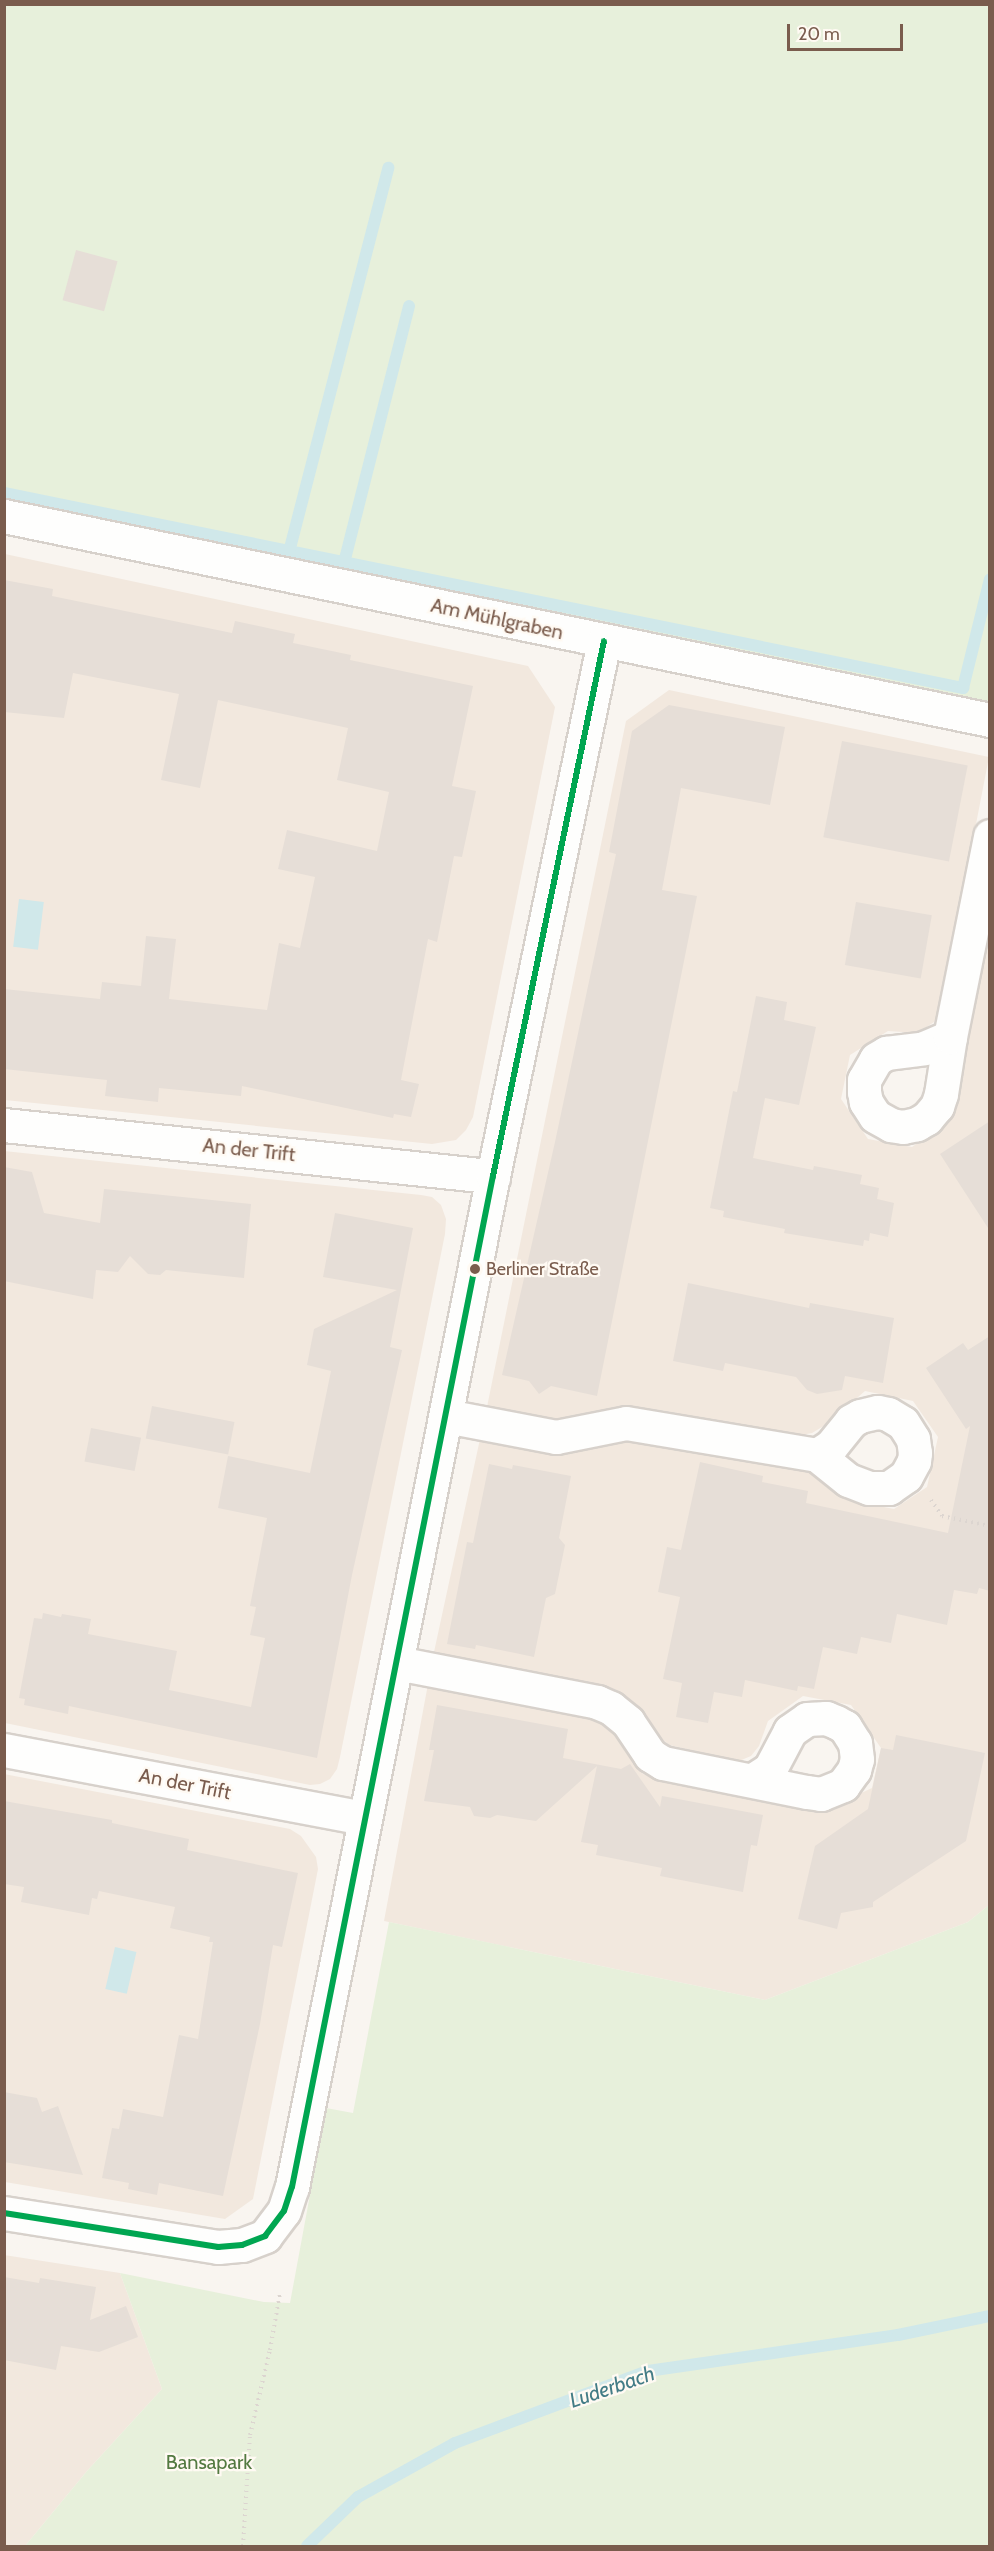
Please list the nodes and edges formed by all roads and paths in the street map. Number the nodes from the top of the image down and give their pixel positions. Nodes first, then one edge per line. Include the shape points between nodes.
1 (4, 516) edge
2 (604, 641) junction
3 (990, 720) edge
4 (990, 836) edge
5 (951, 1037) dead end
6 (4, 1125) edge
7 (493, 1176) junction
8 (446, 1416) junction
9 (816, 1455) junction
10 (910, 1470) junction
11 (990, 1526) edge
12 (397, 1663) junction
13 (4, 1750) edge
14 (753, 1780) dead end
15 (365, 1818) junction
16 (4, 2213) edge
17 (280, 2293) dead end
18 (243, 2547) edge

1 - 2 street, Am Mühlgraben
2 - 3 street, Am Mühlgraben
2 - 7 street
4 - 5 street
6 - 7 street, An der Trift
7 - 8 street
8 - 9 street via 556,1437 626,1423
8 - 12 street
9 - 10 street via 848,1479 869,1488 889,1488
9 - 10 street via 831,1446 851,1421 878,1412 896,1417 909,1429 915,1452
10 - 11 path via 942,1516
12 - 14 street via 597,1702 628,1722 656,1760
12 - 15 street
13 - 15 street, An der Trift
15 - 16 street via 292,2187 284,2211 265,2236 242,2245 218,2247
17 - 18 path via 250,2435

